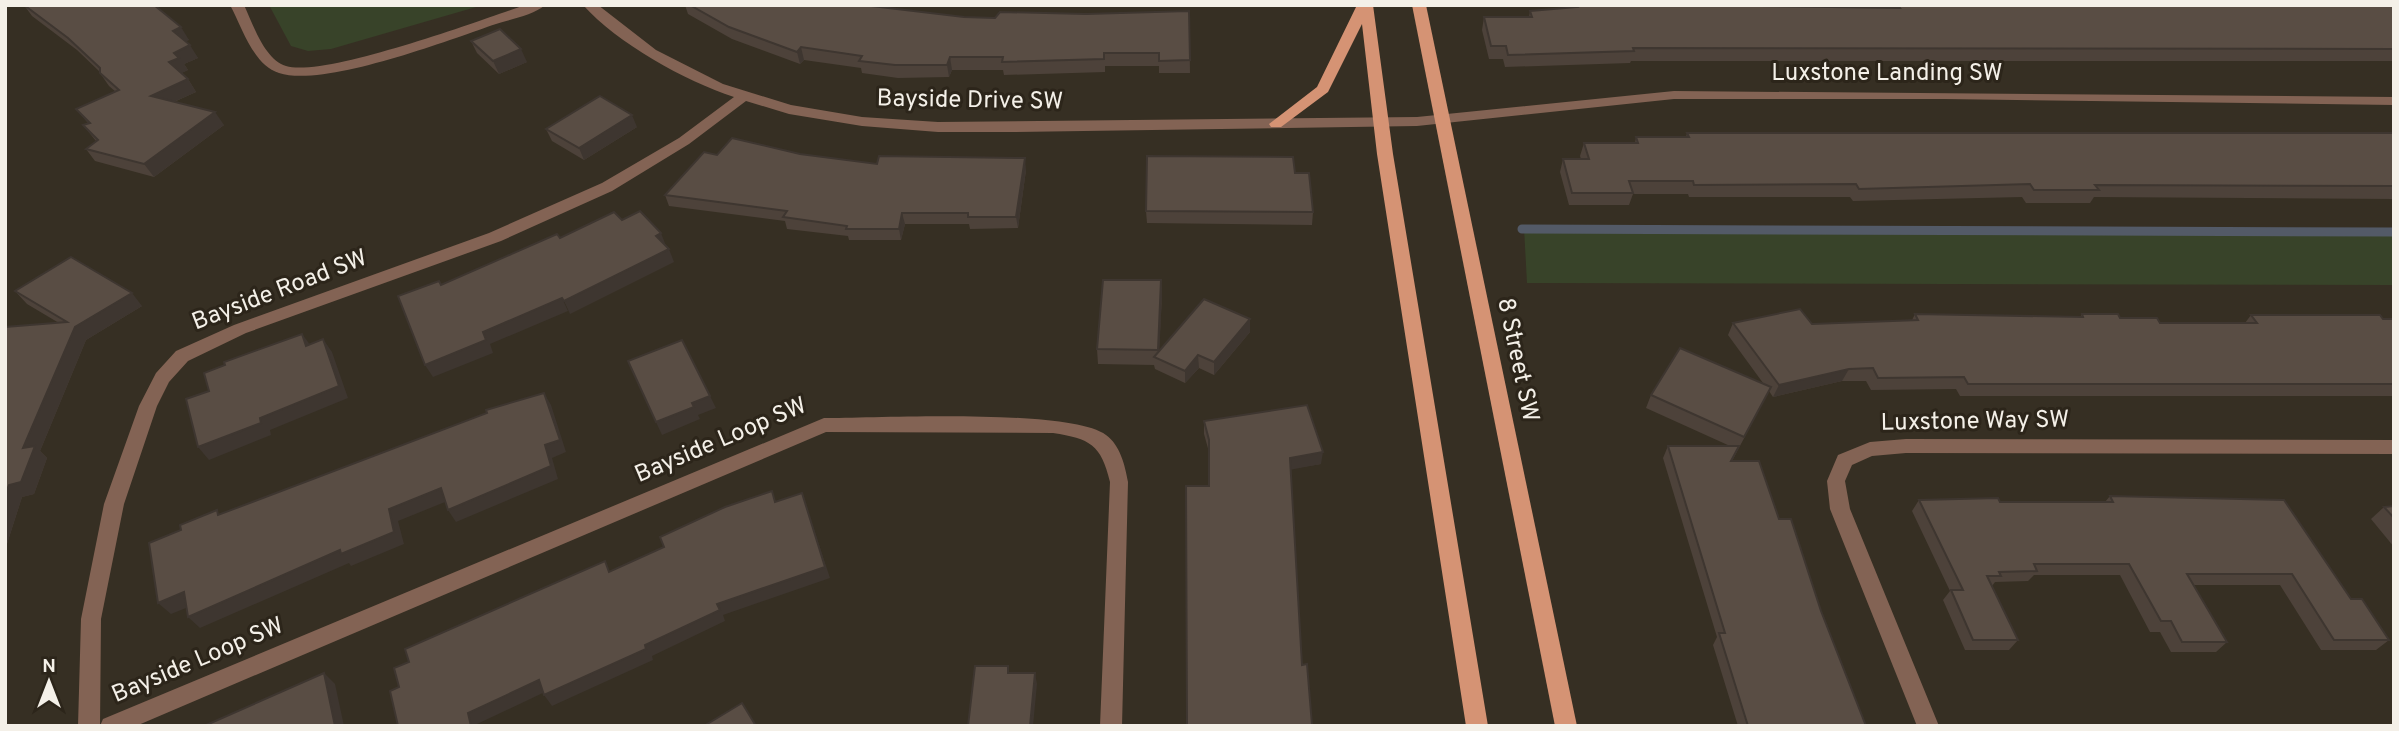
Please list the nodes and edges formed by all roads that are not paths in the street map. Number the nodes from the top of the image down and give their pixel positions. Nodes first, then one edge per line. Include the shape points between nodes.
1 (237, 5) edge
2 (538, 5) edge
3 (589, 5) edge
4 (1365, 5) edge
5 (1419, 5) edge
6 (741, 98) junction
7 (2394, 101) edge
8 (1441, 119) junction
9 (1381, 123) junction
10 (1276, 124) junction
11 (2394, 447) edge
12 (89, 726) edge
13 (111, 726) edge
14 (1111, 726) edge
15 (1477, 726) edge
16 (1566, 726) edge
17 (1928, 726) edge

1 - 2 street via 268,59 293,74 333,69
3 - 6 street, Bayside Drive SW via 608,23 697,81
4 - 9 main road
4 - 10 main road via 1323,89
5 - 8 main road, 8 Street SW
6 - 10 street, Bayside Drive SW via 833,121 927,127
6 - 12 street, Bayside Road SW via 684,141 607,187 495,237 240,329 182,356 162,379 148,406 114,504 91,619
7 - 8 street, Luxstone Landing SW via 1668,95
8 - 9 street, Luxstone Landing SW
8 - 16 main road, 8 Street SW
9 - 10 street, Bayside Drive SW
9 - 15 main road
11 - 17 street, Luxstone Way SW via 1906,446 1870,449 1844,460 1836,481 1840,509
13 - 14 street, Bayside Loop SW via 824,425 1053,426 1081,430 1103,440 1115,458 1119,482

